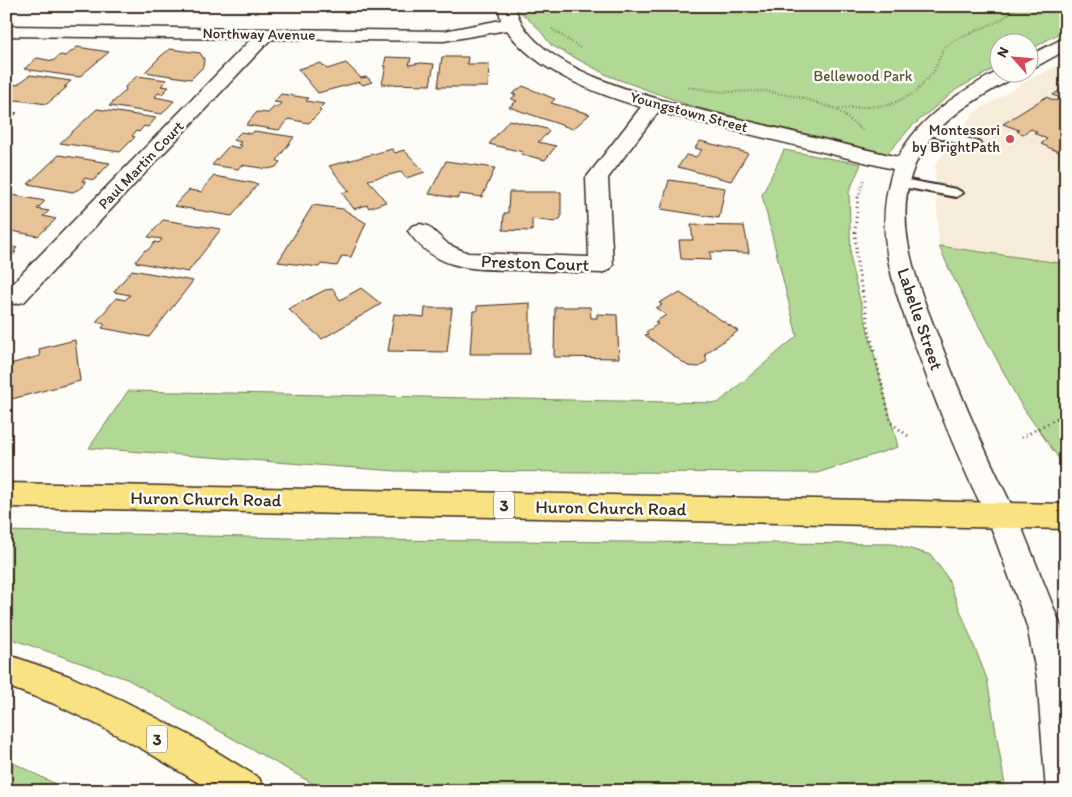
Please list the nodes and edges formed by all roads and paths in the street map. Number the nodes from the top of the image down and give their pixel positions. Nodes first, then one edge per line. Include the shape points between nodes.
1 (1018, 6) edge
2 (508, 15) edge
3 (546, 24) dead end
4 (8, 32) edge
5 (266, 34) junction
6 (1066, 42) edge
7 (584, 51) dead end
8 (1040, 56) edge
9 (993, 82) edge
10 (684, 87) dead end
11 (653, 105) junction
12 (836, 109) junction
13 (929, 130) junction
14 (867, 134) dead end
15 (975, 145) dead end
16 (901, 173) junction
17 (865, 177) dead end
18 (956, 193) dead end
19 (420, 231) dead end
20 (15, 296) dead end
21 (1066, 413) edge
22 (911, 438) dead end
23 (1021, 438) dead end
24 (6, 495) edge
25 (1002, 516) junction
26 (1066, 517) edge
27 (6, 670) edge
28 (246, 791) edge
29 (1065, 791) edge

1 - 12 path via 1001,20 954,40 943,49 934,71 915,93 890,105
2 - 5 street, Northway Avenue via 444,36
2 - 11 street, Youngstown Street via 540,55 606,89
3 - 7 path
4 - 5 street, Northway Avenue
5 - 20 street, Paul Martin Court
6 - 8 street
9 - 13 street, Labelle Street via 958,103
10 - 12 path via 722,92 765,91 799,97
11 - 16 street, Youngstown Street
11 - 19 street, Preston Court via 597,178 601,266 466,261 447,256
12 - 14 path
13 - 15 lane
13 - 16 street, Labelle Street
16 - 18 lane
16 - 25 street, Labelle Street via 895,204 896,230 907,293 964,439
17 - 22 path via 857,200 855,245 859,283 891,423
21 - 23 path
24 - 25 highway, Huron Church Road / 3
25 - 26 highway, Huron Church Road / 3
25 - 29 street, Labelle Street via 1044,626 1054,677
27 - 28 highway, 3 via 64,691 122,720 206,765

